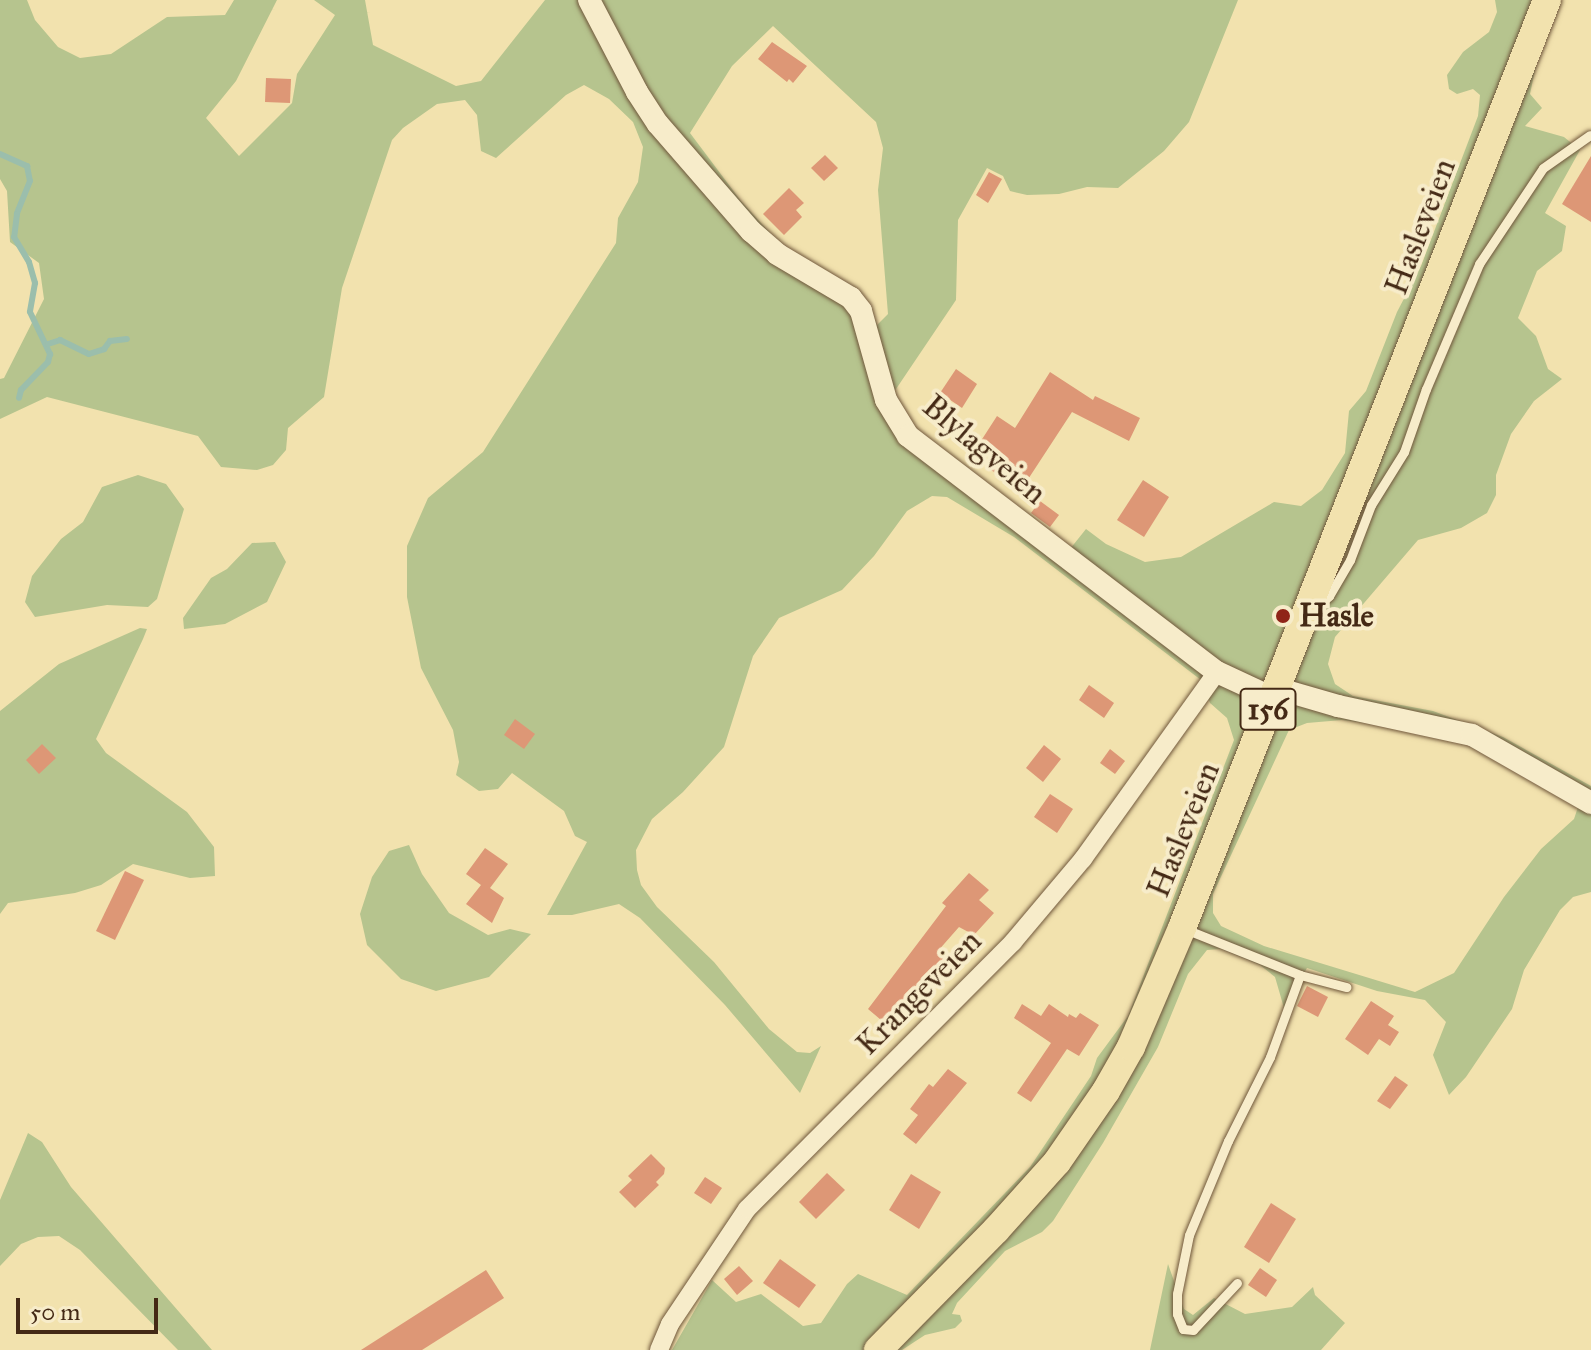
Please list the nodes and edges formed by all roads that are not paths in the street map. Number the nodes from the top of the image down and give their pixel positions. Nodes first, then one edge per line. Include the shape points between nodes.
1 (589, 0) edge
2 (1547, 0) edge
3 (1590, 135) edge
4 (1303, 619) junction
5 (1217, 672) junction
6 (1274, 693) junction
7 (1591, 803) edge
8 (1182, 928) junction
9 (1300, 975) junction
10 (1346, 987) dead end
11 (1237, 1283) dead end
12 (659, 1350) edge
13 (878, 1350) edge

1 - 5 street, Blylagveien via 658,124 751,231 777,254 851,298 861,311 886,400 908,436
2 - 4 main road, Hasleveien / 156
3 - 4 lane via 1543,168 1479,264 1404,452 1371,505 1329,596
4 - 6 main road, Hasleveien / 156
5 - 6 street, Blylagveien
5 - 12 street, Krangeveien via 1083,859 1013,942 747,1209 670,1324
6 - 7 street, Blylagveien via 1472,735
6 - 8 main road, Hasleveien / 156
8 - 9 lane
8 - 13 main road, Hasleveien / 156 via 1131,1047 1078,1133 1006,1220
9 - 10 lane
9 - 11 lane via 1270,1057 1189,1235 1177,1294 1183,1329 1193,1330

